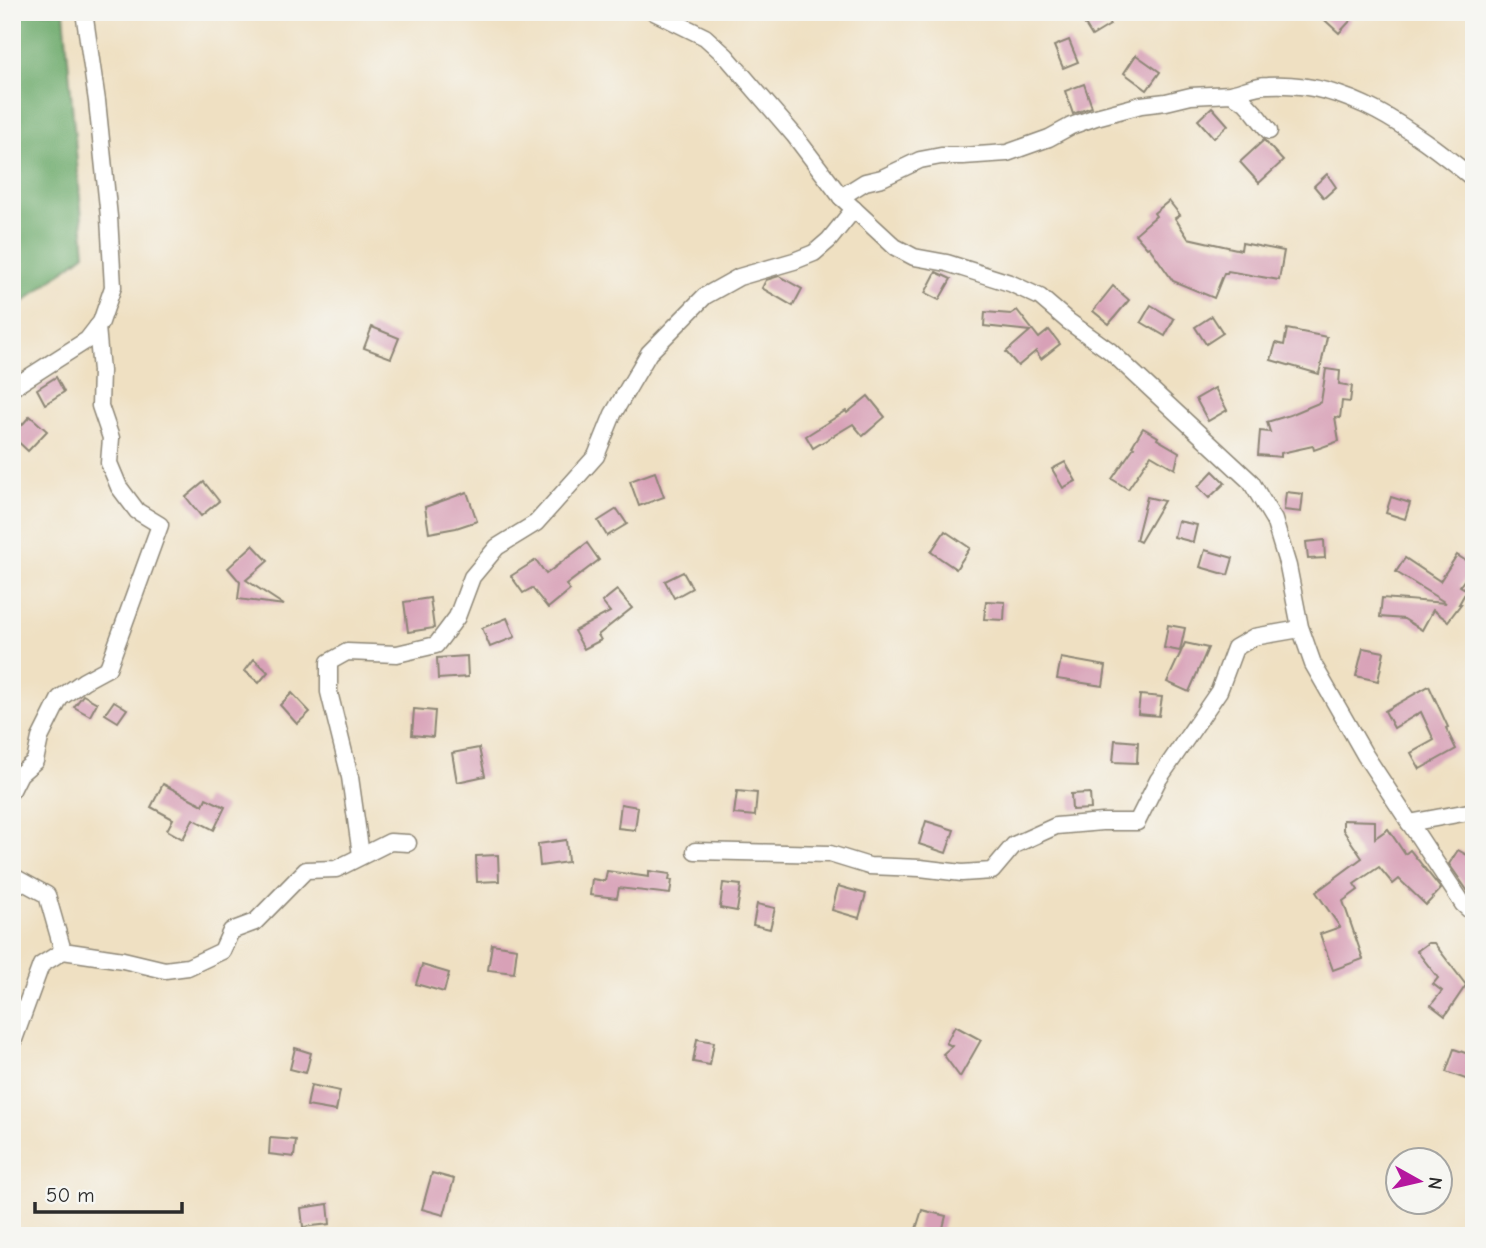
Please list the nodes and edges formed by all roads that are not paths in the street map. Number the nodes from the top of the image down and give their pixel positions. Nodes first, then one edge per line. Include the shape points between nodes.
1 (84, 12) edge
2 (653, 12) edge
3 (1231, 94) junction
4 (1269, 131) dead end
5 (1474, 179) edge
6 (841, 197) junction
7 (854, 209) junction
8 (97, 327) junction
9 (12, 388) edge
10 (1300, 629) junction
11 (12, 790) edge
12 (1474, 811) edge
13 (1409, 823) junction
14 (408, 844) dead end
15 (695, 851) dead end
16 (361, 855) junction
17 (12, 878) edge
18 (1474, 915) edge
19 (63, 951) junction
20 (12, 1045) edge

1 - 8 street via 97,101 113,287
2 - 6 street via 705,37 726,56
3 - 4 street via 1245,102
3 - 5 street via 1265,85 1300,85 1337,94 1410,130
3 - 6 street via 1191,96 1119,110 1007,153 920,160
6 - 7 street
7 - 10 street via 895,247 914,257 947,263 1040,297 1110,351 1251,482 1274,520
7 - 16 street via 814,253 739,277 705,296 649,353 613,414 596,456 536,523 497,547 472,577 457,617 436,645 397,654 346,653 330,662 329,692 350,777
8 - 9 street via 87,340
8 - 11 street via 100,405 111,438 109,463 137,511 160,525 108,668 60,698 40,738 35,761 20,774
10 - 13 street via 1313,664
10 - 15 street via 1254,637 1235,648 1219,691 1158,779 1137,822 1056,826 1014,845 992,871 982,872 869,866 830,854
12 - 13 street
13 - 18 street
14 - 16 street via 390,842
16 - 19 street via 336,869 306,870 256,922 231,931 222,951 188,967 165,970
17 - 19 street via 47,895
19 - 20 street via 41,965

